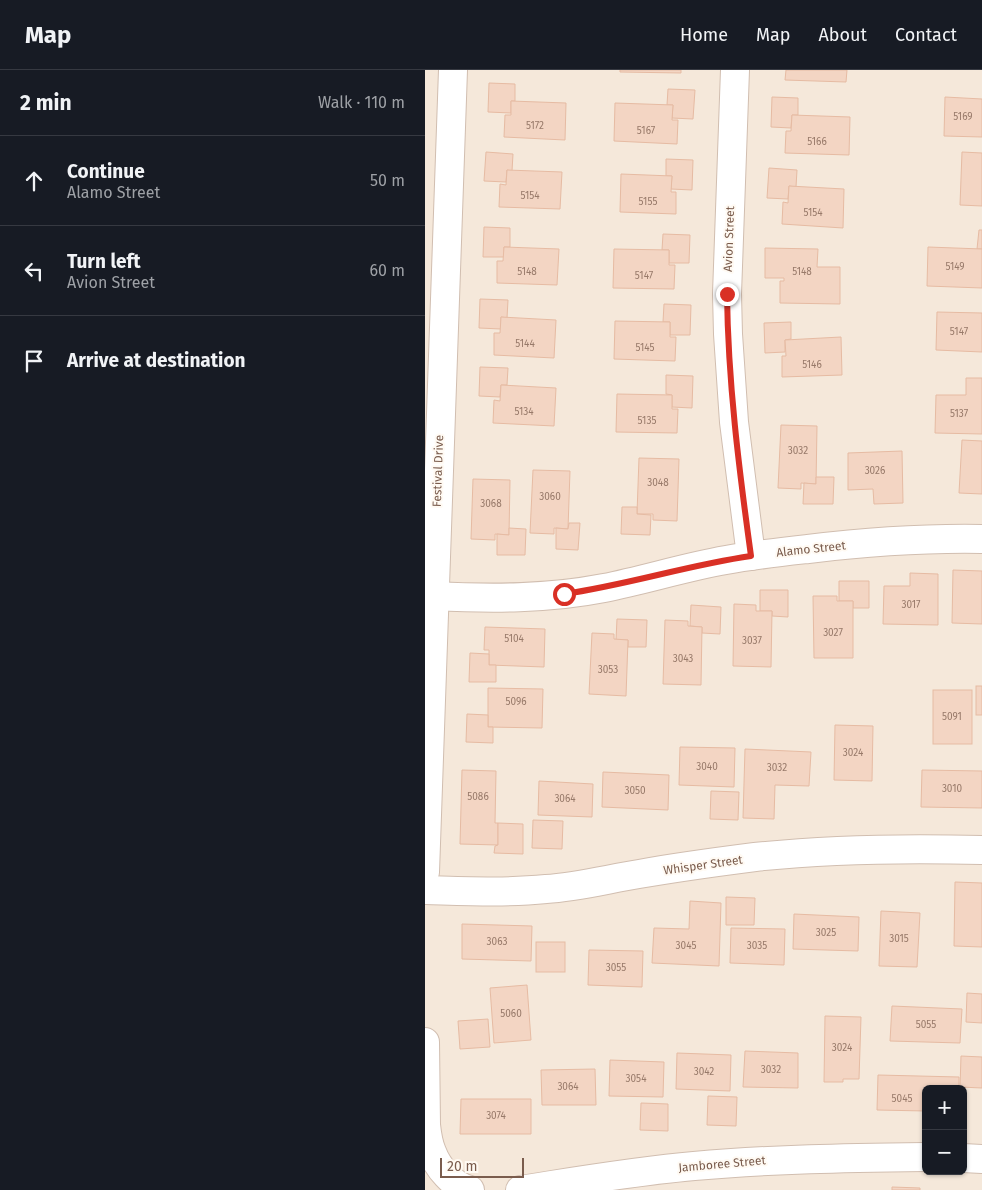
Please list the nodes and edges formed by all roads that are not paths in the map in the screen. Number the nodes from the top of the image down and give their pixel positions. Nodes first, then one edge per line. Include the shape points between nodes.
1 (453, 70) edge
2 (735, 70) edge
3 (982, 539) edge
4 (751, 556) junction
5 (434, 596) junction
6 (982, 850) edge
7 (425, 872) edge
8 (425, 890) edge
9 (425, 1042) edge
10 (922, 1157) edge
11 (967, 1158) edge
12 (982, 1159) edge
13 (459, 1183) edge
14 (520, 1190) edge

1 - 5 street, Festival Drive
2 - 4 street, Avion Street via 728,334 734,422
3 - 4 street, Alamo Street via 890,541
4 - 5 street, Alamo Street via 564,594 500,598
5 - 7 street, Festival Drive
6 - 8 street, Whisper Street via 807,853 682,866 547,889
9 - 13 street via 428,1138 438,1165
10 - 14 street, Jamboree Street via 806,1159 700,1166
11 - 12 street

